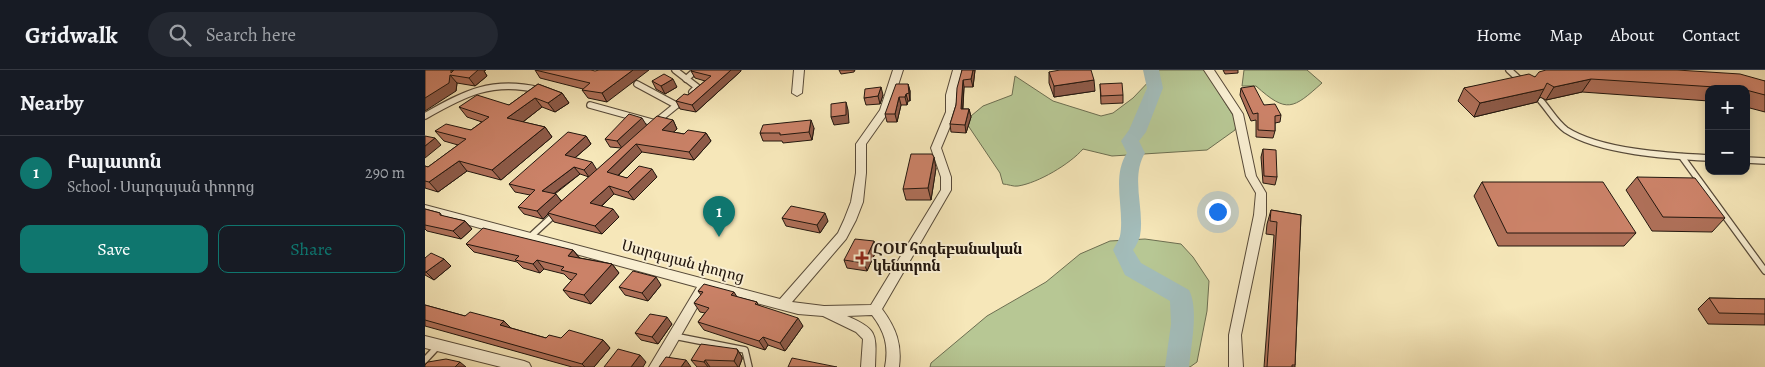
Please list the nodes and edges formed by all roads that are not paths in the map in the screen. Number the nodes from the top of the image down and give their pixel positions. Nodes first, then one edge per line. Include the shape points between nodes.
1 (675, 70) edge
2 (696, 70) edge
3 (799, 70) edge
4 (897, 70) edge
5 (958, 70) edge
6 (1209, 70) edge
7 (1509, 70) edge
8 (686, 78) junction
9 (637, 84) dead end
10 (1527, 86) edge
11 (539, 90) edge
12 (797, 93) dead end
13 (1541, 101) edge
14 (590, 105) dead end
15 (676, 105) junction
16 (425, 116) edge
17 (655, 123) junction
18 (648, 130) edge
19 (1682, 157) junction
20 (1705, 158) edge
21 (1750, 160) edge
22 (1765, 161) edge
23 (425, 209) edge
24 (559, 210) edge
25 (530, 237) junction
26 (1765, 271) edge
27 (705, 283) junction
28 (782, 305) junction
29 (875, 310) junction
30 (824, 311) junction
31 (674, 336) junction
32 (425, 342) edge
33 (438, 346) junction
34 (425, 360) edge
35 (524, 367) edge
36 (656, 367) edge
37 (749, 367) edge
38 (868, 367) edge
39 (892, 367) edge
40 (1236, 367) edge

1 - 8 lane
2 - 8 lane
3 - 12 street
4 - 28 street via 885,110 861,144 857,202 850,220 842,236
5 - 29 street via 951,95 951,112 936,148 947,177 946,190
6 - 40 street via 1238,114 1251,176 1261,193 1235,335
7 - 10 lane
8 - 15 lane via 697,88
9 - 15 lane
11 - 16 lane via 501,84 471,91
13 - 19 lane via 1566,130 1595,142
14 - 17 lane
15 - 17 lane
17 - 18 lane
19 - 20 lane
19 - 26 lane
21 - 22 lane
23 - 25 street, Սարգսյան փողոց
24 - 25 lane
25 - 27 street, Սարգսյան փողոց
27 - 28 street, Սարգսյան փողոց
27 - 31 street
28 - 30 street, Սարգսյան փողոց
29 - 30 street, Սարգսյան փողոց
29 - 39 street via 889,327 893,338
30 - 38 street via 861,328 869,338
31 - 36 street
31 - 37 lane via 745,350
32 - 33 street
33 - 34 lane
33 - 35 street

